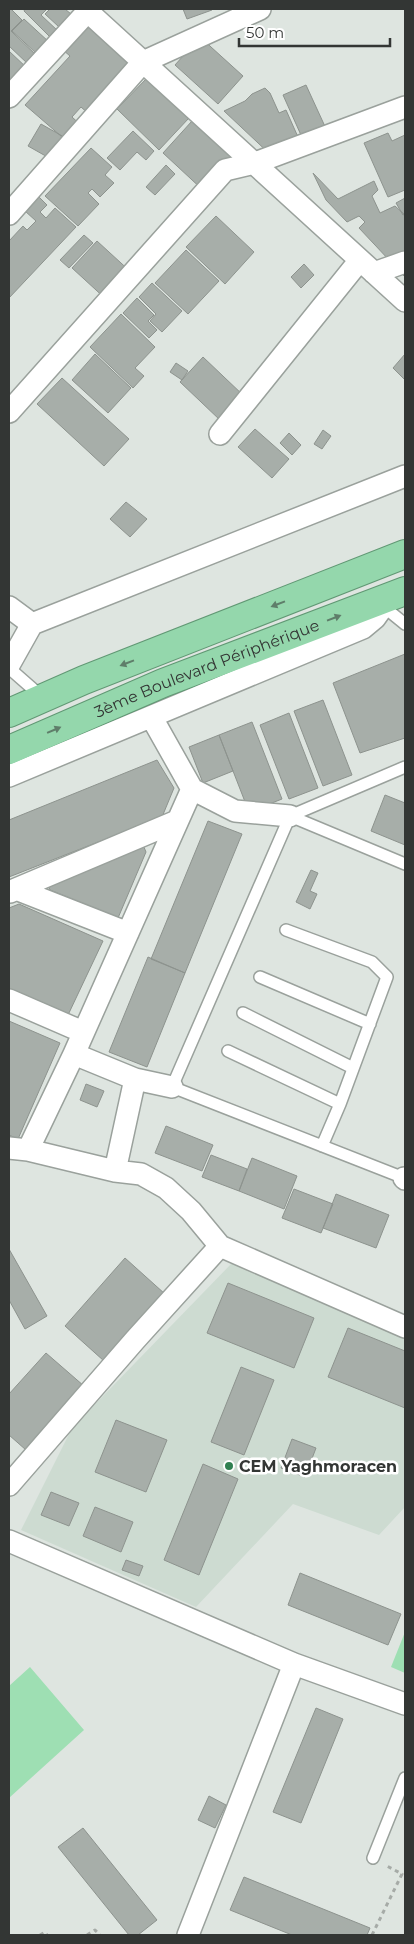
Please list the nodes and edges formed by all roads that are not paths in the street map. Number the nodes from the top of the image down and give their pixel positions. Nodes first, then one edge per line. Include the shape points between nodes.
1 (260, 9) edge
2 (86, 10) edge
3 (143, 62) junction
4 (9, 97) edge
5 (405, 107) edge
6 (255, 163) junction
7 (9, 214) edge
8 (405, 262) edge
9 (367, 267) junction
10 (405, 301) edge
11 (9, 412) edge
12 (220, 434) dead end
13 (405, 476) edge
14 (405, 554) edge
15 (393, 598) edge
16 (9, 607) edge
17 (32, 624) junction
18 (405, 624) edge
19 (9, 667) edge
20 (44, 698) junction
21 (9, 713) edge
22 (152, 718) junction
23 (9, 750) edge
24 (405, 766) edge
25 (9, 776) edge
26 (192, 788) junction
27 (290, 816) junction
28 (177, 821) junction
29 (405, 864) edge
30 (12, 890) edge
31 (286, 930) dead end
32 (128, 933) junction
33 (260, 977) dead end
34 (9, 1000) edge
35 (243, 1013) dead end
36 (370, 1024) junction
37 (84, 1032) junction
38 (228, 1051) dead end
39 (74, 1054) junction
40 (353, 1068) junction
41 (135, 1079) junction
42 (172, 1087) junction
43 (340, 1104) junction
44 (322, 1146) junction
45 (19, 1149) edge
46 (115, 1171) junction
47 (405, 1178) edge
48 (220, 1246) junction
49 (405, 1328) edge
50 (9, 1485) edge
51 (9, 1541) edge
52 (294, 1664) junction
53 (405, 1704) edge
54 (405, 1778) edge
55 (373, 1858) road end
56 (188, 1935) edge

1 - 3 street
2 - 3 street
2 - 4 street
3 - 6 street
3 - 7 street
5 - 6 street
6 - 9 street
6 - 11 street via 225,170
8 - 9 street
9 - 10 street
9 - 12 street
13 - 17 street
14 -> 20 highway, 3ème Boulevard Périphérique
15 - 18 lane
15 - 22 street via 363,628
23 -> 15 highway, 3ème Boulevard Périphérique via 163,683
16 - 17 street
17 - 19 street
19 - 20 lane
20 - 21 highway, 3ème Boulevard Périphérique
22 - 25 street
22 - 26 street
24 - 27 lane
26 - 27 street via 235,811
26 - 28 street
27 - 29 lane
27 - 42 lane
28 - 30 street
28 - 32 street
30 - 32 street
31 - 36 lane via 372,962 387,978
32 - 37 street
33 - 36 lane
34 - 37 street
35 - 40 lane
36 - 40 lane
37 - 39 street
38 - 43 lane
39 - 41 street
39 - 45 street
40 - 43 lane
41 - 42 street
41 - 46 street
42 - 44 lane
43 - 44 lane
44 - 47 lane
45 - 46 street
46 - 48 street via 141,1174 166,1188 191,1210
48 - 49 street
48 - 50 street
51 - 52 street
52 - 53 street
52 - 56 street
54 - 55 lane

